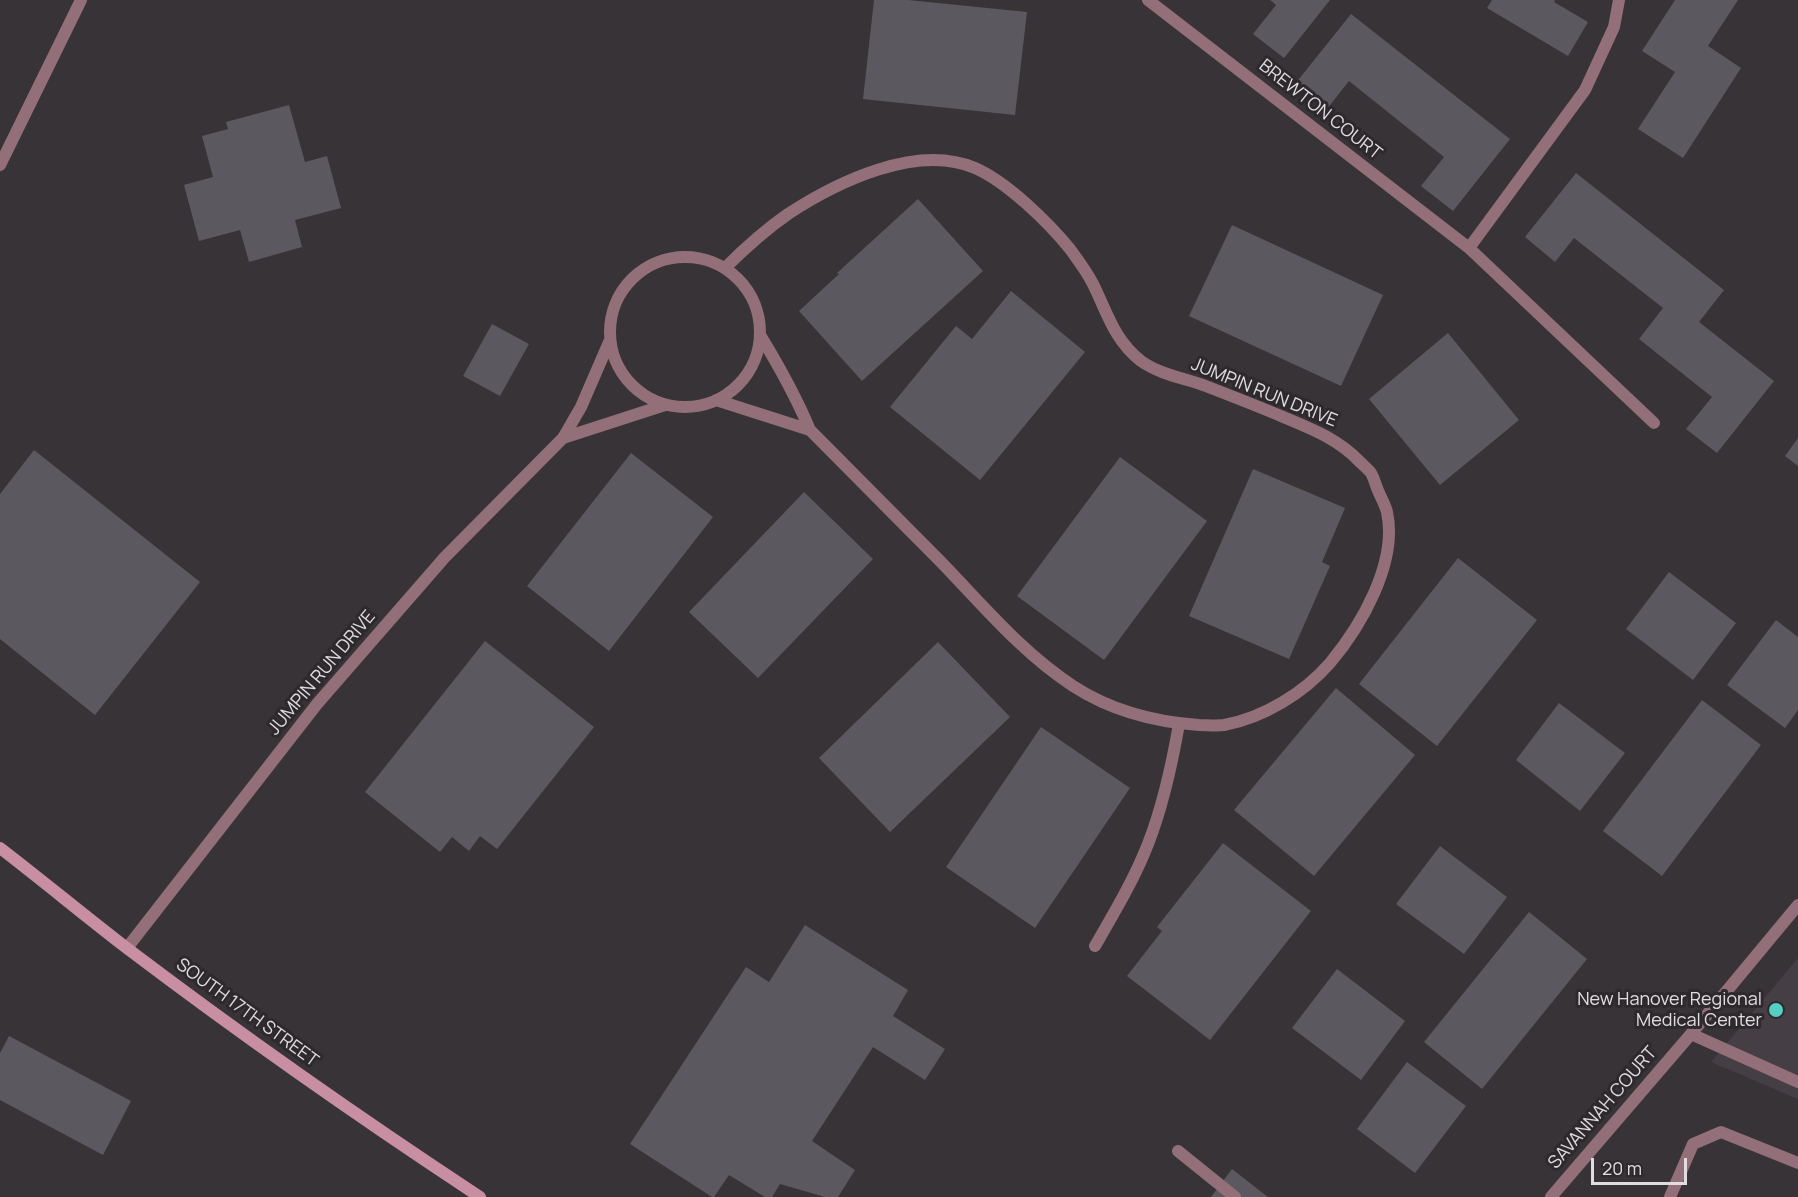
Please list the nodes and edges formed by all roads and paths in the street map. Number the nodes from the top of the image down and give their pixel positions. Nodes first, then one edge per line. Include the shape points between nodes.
1 (81, 0) edge
2 (1148, 0) edge
3 (1618, 0) edge
4 (0, 165) edge
5 (1469, 248) junction
6 (725, 268) junction
7 (760, 335) junction
8 (610, 339) junction
9 (716, 400) junction
10 (665, 405) junction
11 (1654, 423) dead end
12 (810, 430) junction
13 (563, 438) junction
14 (1179, 724) junction
15 (0, 848) edge
16 (1798, 904) edge
17 (1095, 946) dead end
18 (127, 948) junction
19 (1691, 1034) junction
20 (1798, 1082) edge
21 (1178, 1151) dead end
22 (1798, 1162) edge
23 (480, 1197) edge
24 (1235, 1197) edge
25 (1551, 1197) edge
26 (1670, 1197) edge

1 - 4 street
2 - 5 street, BREWTON COURT
3 - 5 street via 1614,27 1585,90
5 - 11 street, BREWTON COURT
6 - 7 street, JUMPIN RUN DRIVE via 751,297
6 - 8 street, JUMPIN RUN DRIVE via 687,257 649,266 621,293 613,311
6 - 14 street, JUMPIN RUN DRIVE via 789,214 860,176 888,166 927,160 972,167 996,179 1030,207 1068,248 1092,283 1123,343 1142,362 1315,430 1343,447 1370,471 1387,511 1384,564 1361,618 1343,647 1317,678 1273,707 1221,726
7 - 9 street, JUMPIN RUN DRIVE via 757,355 748,373 735,388
7 - 12 street, JUMPIN RUN DRIVE
8 - 10 street, JUMPIN RUN DRIVE via 618,368 630,384
8 - 13 street, JUMPIN RUN DRIVE
9 - 10 street, JUMPIN RUN DRIVE via 701,406
9 - 12 street, JUMPIN RUN DRIVE
10 - 13 street, JUMPIN RUN DRIVE
12 - 14 street, JUMPIN RUN DRIVE via 1031,654 1071,685 1107,705
13 - 18 street, JUMPIN RUN DRIVE via 445,557 317,704
14 - 17 street via 1172,768 1149,843 1129,888
15 - 18 main road, SOUTH 17TH STREET
16 - 19 street, SAVANNAH COURT
18 - 23 main road, SOUTH 17TH STREET via 372,1125
19 - 20 street
19 - 25 street, SAVANNAH COURT
21 - 24 street
22 - 26 street via 1722,1132 1693,1144

